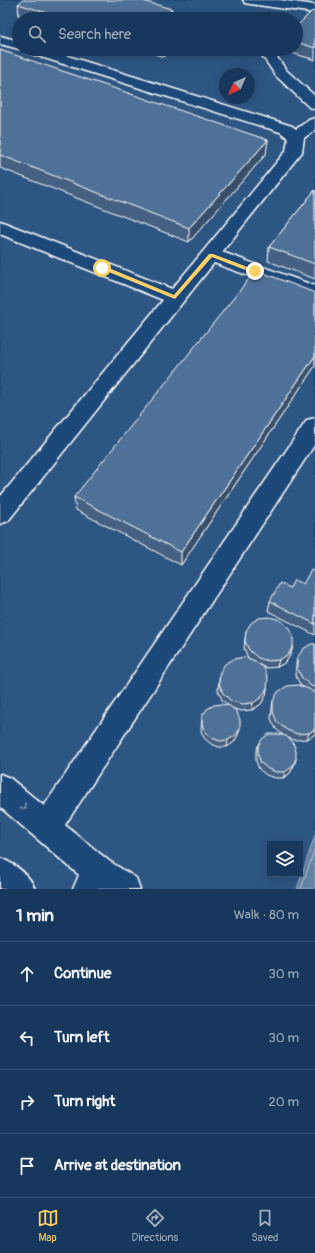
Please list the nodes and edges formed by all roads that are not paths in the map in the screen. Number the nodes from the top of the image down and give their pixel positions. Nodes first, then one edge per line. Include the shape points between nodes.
1 (250, 0) edge
2 (299, 7) junction
3 (315, 9) edge
4 (296, 12) edge
5 (0, 40) edge
6 (12, 44) edge
7 (53, 56) edge
8 (271, 56) edge
9 (315, 104) edge
10 (315, 123) edge
11 (296, 136) junction
12 (0, 227) edge
13 (211, 255) junction
14 (315, 293) edge
15 (175, 297) junction
16 (315, 426) edge
17 (0, 514) edge
18 (0, 788) edge
19 (47, 827) junction
20 (0, 873) edge
21 (93, 880) edge
22 (20, 889) edge
23 (125, 889) edge

1 - 2 lane
2 - 3 lane
2 - 4 lane
5 - 6 lane
7 - 11 lane via 286,128
8 - 9 lane via 281,72
10 - 11 lane
11 - 13 lane via 294,152
12 - 15 lane
13 - 14 lane
13 - 15 lane
15 - 17 lane
16 - 19 lane
18 -> 19 lane
19 - 21 lane
20 - 22 lane
21 - 23 lane

